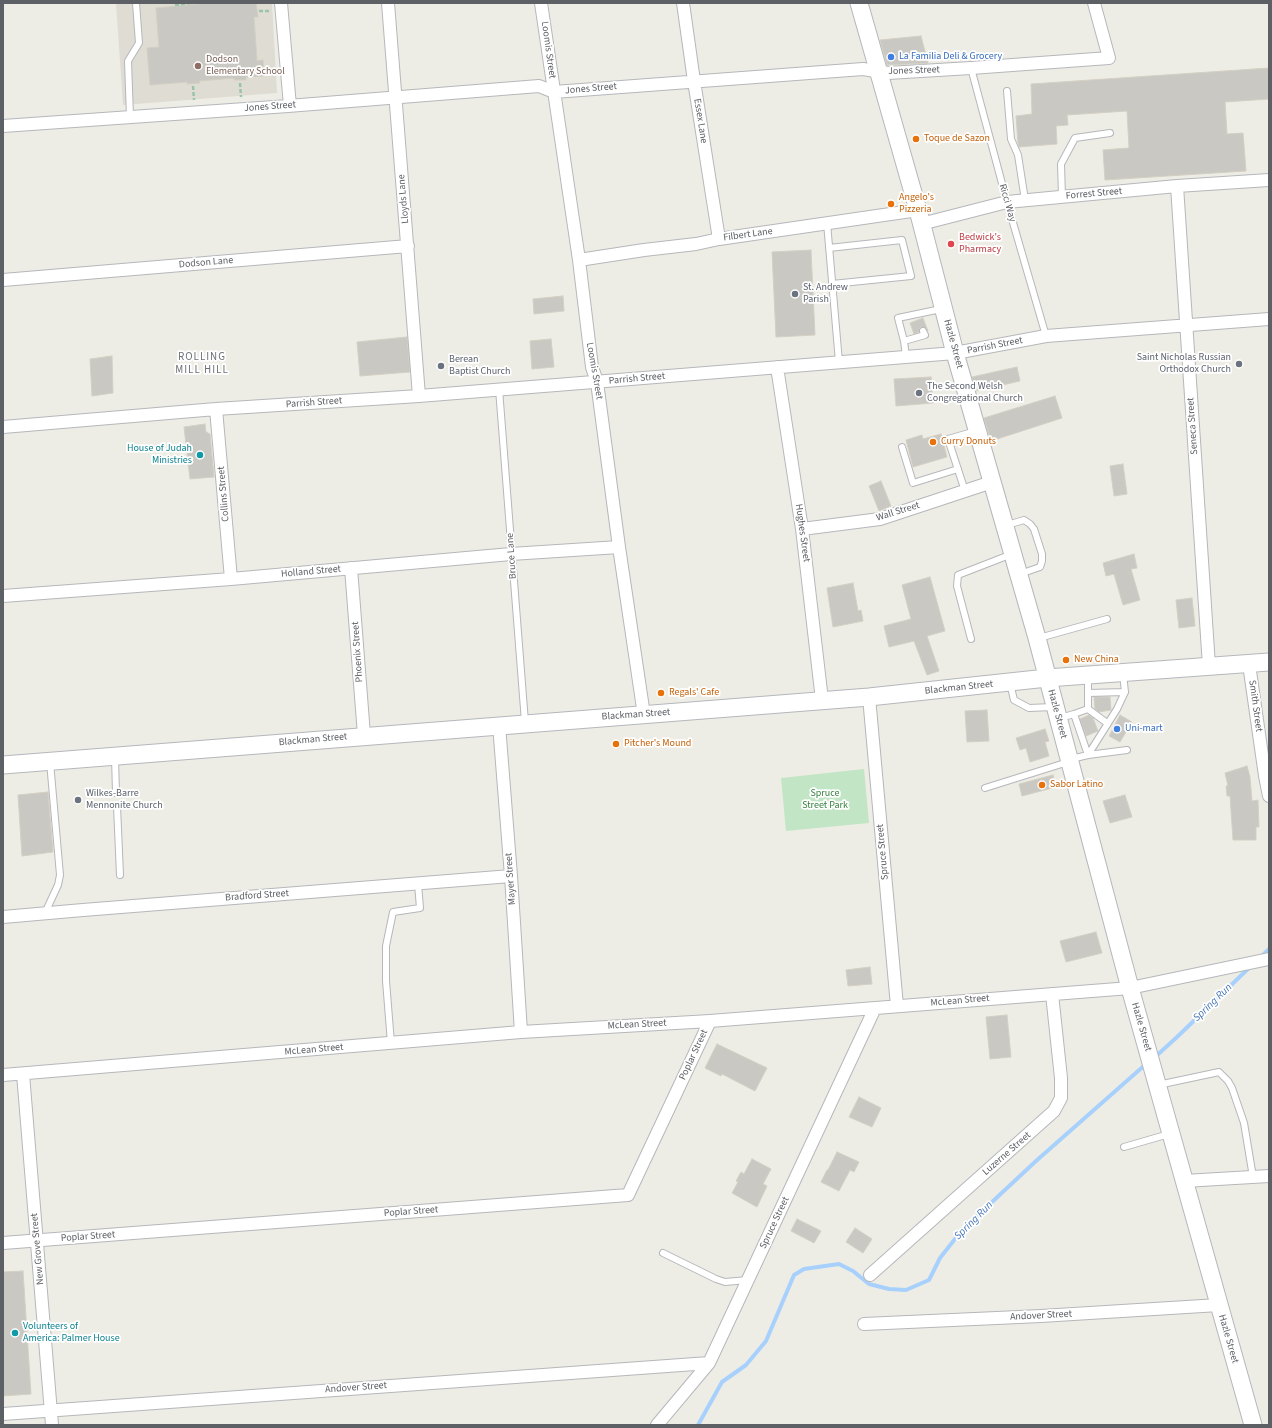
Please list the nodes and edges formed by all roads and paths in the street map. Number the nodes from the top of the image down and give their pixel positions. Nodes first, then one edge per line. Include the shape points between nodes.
1 (136, 3) edge
2 (190, 3) edge
3 (388, 3) edge
4 (541, 3) edge
5 (683, 3) edge
6 (858, 3) edge
7 (1094, 3) edge
8 (175, 5) dead end
9 (277, 7) edge
10 (259, 11) dead end
11 (971, 68) junction
12 (877, 70) junction
13 (694, 81) junction
14 (240, 82) dead end
15 (194, 86) dead end
16 (1007, 91) dead end
17 (554, 92) junction
18 (241, 97) dead end
19 (396, 98) junction
20 (194, 101) dead end
21 (290, 106) junction
22 (130, 117) junction
23 (3, 126) edge
24 (1110, 133) dead end
25 (1269, 180) edge
26 (1177, 186) junction
27 (1062, 197) junction
28 (1025, 200) junction
29 (1007, 202) junction
30 (919, 217) junction
31 (827, 224) junction
32 (719, 239) junction
33 (408, 246) junction
34 (829, 248) junction
35 (579, 260) junction
36 (3, 280) edge
37 (832, 284) junction
38 (943, 308) junction
39 (1269, 319) edge
40 (1187, 325) junction
41 (923, 331) dead end
42 (1046, 336) junction
43 (904, 341) junction
44 (955, 353) junction
45 (906, 357) junction
46 (839, 362) junction
47 (777, 367) junction
48 (597, 382) junction
49 (499, 389) junction
50 (420, 396) junction
51 (216, 409) junction
52 (3, 427) edge
53 (977, 430) junction
54 (902, 447) dead end
55 (958, 469) junction
56 (992, 482) junction
57 (965, 491) junction
58 (1004, 525) junction
59 (802, 529) junction
60 (619, 547) junction
61 (512, 554) junction
62 (1012, 554) junction
63 (351, 568) junction
64 (1018, 575) junction
65 (231, 579) junction
66 (3, 596) edge
67 (1107, 619) dead end
68 (1037, 638) junction
69 (971, 639) dead end
70 (1269, 662) edge
71 (1249, 664) junction
72 (1209, 666) junction
73 (1123, 673) junction
74 (1088, 675) junction
75 (1047, 678) junction
76 (1010, 682) junction
77 (1124, 692) junction
78 (1088, 693) junction
79 (869, 697) junction
80 (822, 700) junction
81 (1088, 709) junction
82 (1062, 713) junction
83 (644, 715) junction
84 (525, 723) junction
85 (1106, 723) junction
86 (499, 725) junction
87 (364, 736) junction
88 (1127, 750) dead end
89 (1088, 755) junction
90 (115, 756) junction
91 (50, 761) junction
92 (1069, 761) junction
93 (3, 764) edge
94 (985, 788) dead end
95 (116, 793) dead end
96 (1269, 796) edge
97 (117, 806) dead end
98 (120, 875) dead end
99 (511, 876) junction
100 (418, 884) junction
101 (45, 913) junction
102 (3, 917) edge
103 (1269, 959) edge
104 (1130, 988) junction
105 (1052, 994) junction
106 (897, 1006) junction
107 (875, 1008) junction
108 (710, 1021) junction
109 (521, 1032) junction
110 (391, 1043) junction
111 (23, 1074) junction
112 (3, 1076) edge
113 (1157, 1085) junction
114 (1171, 1134) junction
115 (1124, 1147) dead end
116 (1269, 1176) edge
117 (1253, 1177) junction
118 (1184, 1181) junction
119 (37, 1241) junction
120 (3, 1243) edge
121 (663, 1254) dead end
122 (870, 1275) dead end
123 (748, 1280) junction
124 (1219, 1305) junction
125 (864, 1324) dead end
126 (709, 1363) junction
127 (51, 1411) junction
128 (3, 1414) edge
129 (52, 1425) edge
130 (657, 1425) edge
131 (1253, 1425) edge

1 - 22 lane via 139,43 128,61
2 - 8 path
3 - 19 street, Lloyds Lane
4 - 17 street, Loomis Street
5 - 13 street, Essex Lane
6 - 12 main road, Hazle Street
7 - 11 street, Jones Street via 1109,58
9 - 10 path
9 - 21 street
11 - 12 street, Jones Street via 888,73
11 - 29 lane, Ricci Way
12 - 13 street, Jones Street
12 - 30 main road, Hazle Street
13 - 17 street, Jones Street
13 - 32 street, Essex Lane
14 - 18 path
15 - 20 path
16 - 28 lane via 1011,139 1018,155
17 - 19 street, Jones Street via 539,86
17 - 35 street, Loomis Street
19 - 21 street, Jones Street
19 - 33 street, Lloyds Lane
21 - 22 street, Jones Street
22 - 23 street, Jones Street
24 - 27 lane via 1075,138 1060,164
25 - 26 street, Forrest Street
26 - 27 street, Forrest Street
26 - 40 street, Seneca Street
27 - 28 street, Forrest Street
28 - 29 street, Forrest Street
29 - 30 street, Forrest Street
29 - 42 lane, Ricci Way
30 - 31 street, Filbert Lane
30 - 38 main road, Hazle Street
31 - 32 street, Filbert Lane
31 - 34 lane
32 - 35 street, Filbert Lane
33 - 36 street, Dodson Lane
33 - 50 street, Lloyds Lane
34 - 37 lane
34 - 37 lane via 902,240 911,276
35 - 48 street, Loomis Street via 592,368
37 - 46 lane
38 - 43 lane via 911,318 898,318
38 - 44 main road, Hazle Street
39 - 40 street, Parrish Street
40 - 42 street, Parrish Street
40 - 72 street, Seneca Street
41 - 43 lane via 925,335
42 - 44 street, Parrish Street
43 - 45 lane
44 - 45 street, Parrish Street
44 - 53 main road, Hazle Street
45 - 46 street, Parrish Street
46 - 47 street, Parrish Street
47 - 48 street, Parrish Street
47 - 59 street, Hughes Street
48 - 49 street, Parrish Street
48 - 60 street, Loomis Street
49 - 50 street, Parrish Street
49 - 61 lane, Bruce Lane
50 - 51 street, Parrish Street
51 - 52 street, Parrish Street
51 - 65 street, Collins Street
53 - 55 lane via 948,439
53 - 56 main road, Hazle Street
54 - 55 lane via 913,483
55 - 57 lane
56 - 57 street, Wall Street
56 - 58 main road, Hazle Street
57 - 59 street, Wall Street via 880,519
58 - 62 main road, Hazle Street
58 - 64 lane via 1024,520 1030,524 1042,554 1040,566
59 - 80 street, Hughes Street
60 - 61 street, Holland Street
60 - 83 street, Loomis Street
61 - 63 street, Holland Street
61 - 84 lane, Bruce Lane
62 - 64 main road, Hazle Street
62 - 69 lane via 958,575 957,586
63 - 65 street, Holland Street
63 - 87 street, Phoenix Street
64 - 68 main road, Hazle Street
65 - 66 street, Holland Street
67 - 68 lane
68 - 75 main road, Hazle Street
70 - 71 main road, Blackman Street
71 - 72 main road, Blackman Street
71 - 96 street, Smith Street
72 - 73 main road, Blackman Street
73 - 74 main road, Blackman Street
73 - 77 lane
74 - 75 main road, Blackman Street
74 - 78 lane
75 - 76 main road, Blackman Street
75 - 82 main road, Hazle Street
76 - 79 main road, Blackman Street
76 - 82 lane via 1014,700 1029,708
77 - 78 lane
77 - 85 lane via 1117,709
78 - 81 lane
79 - 80 main road, Blackman Street
79 - 106 street, Spruce Street
80 - 83 main road, Blackman Street
81 - 82 lane
81 - 85 lane
82 - 89 lane
82 - 92 main road, Hazle Street
83 - 84 main road, Blackman Street
84 - 86 main road, Blackman Street
85 - 89 lane
86 - 87 main road, Blackman Street
86 - 99 street, Mayer Street
87 - 90 main road, Blackman Street
88 - 89 lane
89 - 92 lane
90 - 91 main road, Blackman Street
90 - 95 lane
91 - 93 main road, Blackman Street
91 - 101 lane via 60,875
92 - 94 lane
92 - 104 main road, Hazle Street
97 - 98 lane
99 - 100 street, Bradford Street
99 - 109 street, Mayer Street
100 - 101 street, Bradford Street
100 - 110 lane via 420,908 394,912 386,946
101 - 102 street, Bradford Street
103 - 104 street, McLean Street
104 - 105 street, McLean Street
104 - 113 main road, Hazle Street
105 - 106 street, McLean Street
105 - 122 street, Luzerne Street via 1061,1078 1061,1098 1054,1111
106 - 107 street, McLean Street
107 - 108 street, McLean Street
107 - 123 street, Spruce Street
108 - 109 street, McLean Street
108 - 119 street, Poplar Street via 628,1195
109 - 110 street, McLean Street
110 - 111 street, McLean Street
111 - 112 street, McLean Street
111 - 119 street, New Grove Street
113 - 114 main road, Hazle Street
113 - 117 lane via 1219,1072 1232,1088 1244,1123
114 - 115 lane
114 - 118 main road, Hazle Street
116 - 117 street
117 - 118 street
118 - 124 main road, Hazle Street
119 - 120 street, Poplar Street
119 - 127 street, New Grove Street
121 - 123 lane via 725,1282
123 - 126 street, Spruce Street
124 - 125 street, Andover Street
124 - 131 main road, Hazle Street
126 - 127 street, Andover Street
126 - 130 street, Spruce Street
127 - 128 street, Andover Street
127 - 129 street, New Grove Street

